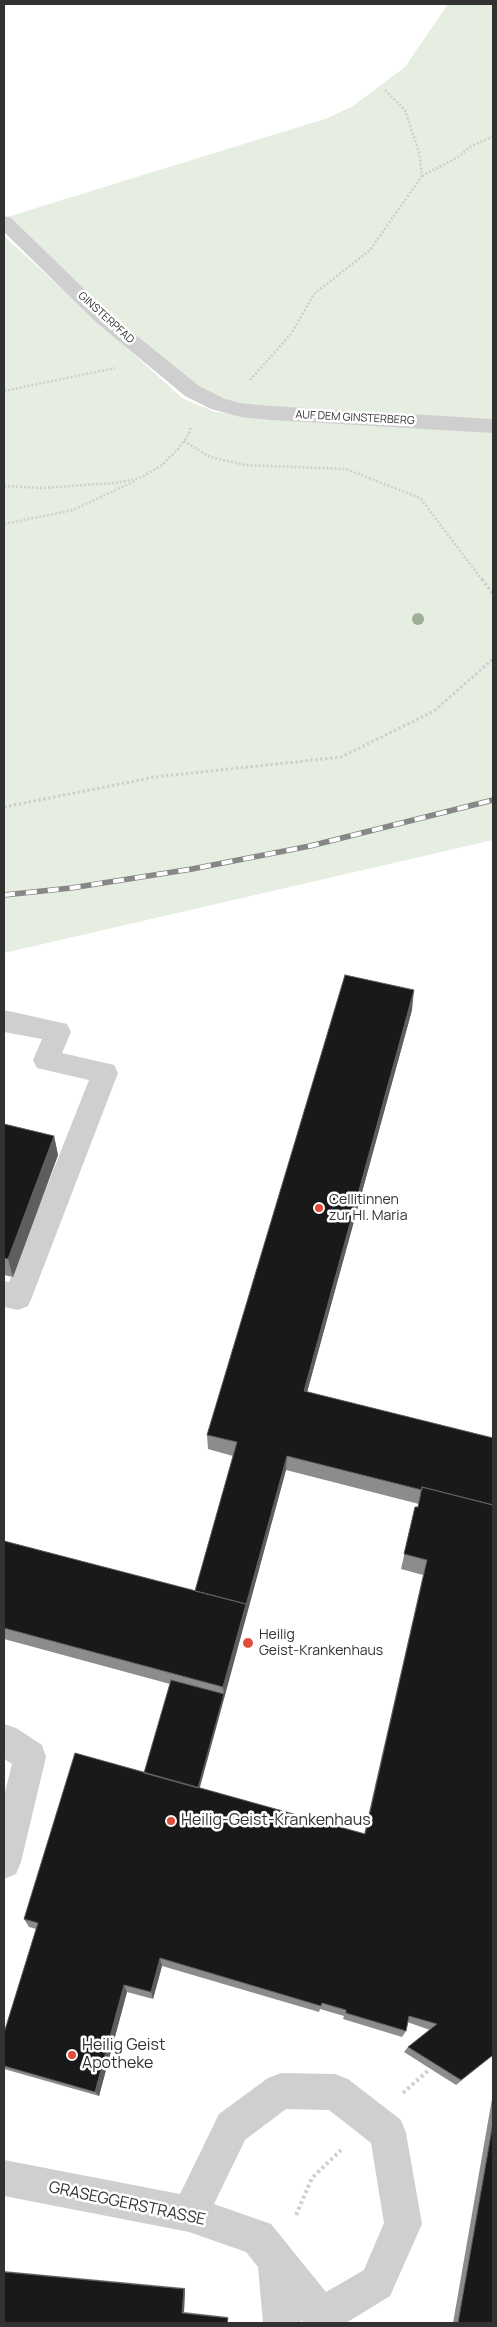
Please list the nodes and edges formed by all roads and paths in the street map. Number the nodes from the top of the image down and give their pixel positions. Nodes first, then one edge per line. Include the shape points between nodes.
1 (384, 90) dead end
2 (493, 136) edge
3 (422, 176) junction
4 (4, 222) edge
5 (155, 360) junction
6 (4, 391) edge
7 (218, 404) junction
8 (493, 426) edge
9 (184, 440) junction
10 (140, 478) junction
11 (4, 486) edge
12 (4, 524) edge
13 (493, 594) edge
14 (493, 659) edge
15 (4, 807) edge
16 (4, 1022) edge
17 (4, 1294) edge
18 (4, 1740) edge
19 (4, 1862) edge
20 (430, 2069) edge
21 (372, 2120) junction
22 (4, 2178) edge
23 (189, 2214) junction
24 (276, 2259) junction
25 (323, 2320) edge
26 (282, 2323) edge

1 - 3 path via 405,110 419,152
2 - 3 path
3 - 7 path via 370,250 314,294 280,347 240,391
4 - 5 street, GINSTERPFAD via 104,319
5 - 6 path
5 - 7 street, GINSTERPFAD via 192,391
7 - 8 street, AUF DEM GINSTERBERG via 270,413
7 - 9 path via 200,414
9 - 10 path via 162,465
9 - 13 path via 210,458 245,465 346,469 420,498
10 - 11 path via 43,488
10 - 12 path via 73,510
14 - 15 path via 434,711 341,757 155,777
16 - 17 street via 58,1032 46,1060 105,1073 18,1297
18 - 19 street via 30,1758
20 - 21 path
21 - 23 street via 335,2092 281,2091 232,2127
21 - 24 path via 312,2178
21 - 25 street via 388,2133 403,2224 377,2283
22 - 23 street, GRASEGGERSTRASSE
23 - 24 street, GRASEGGERSTRASSE via 258,2237
24 - 25 street, GRASEGGERSTRASSE
24 - 26 street

